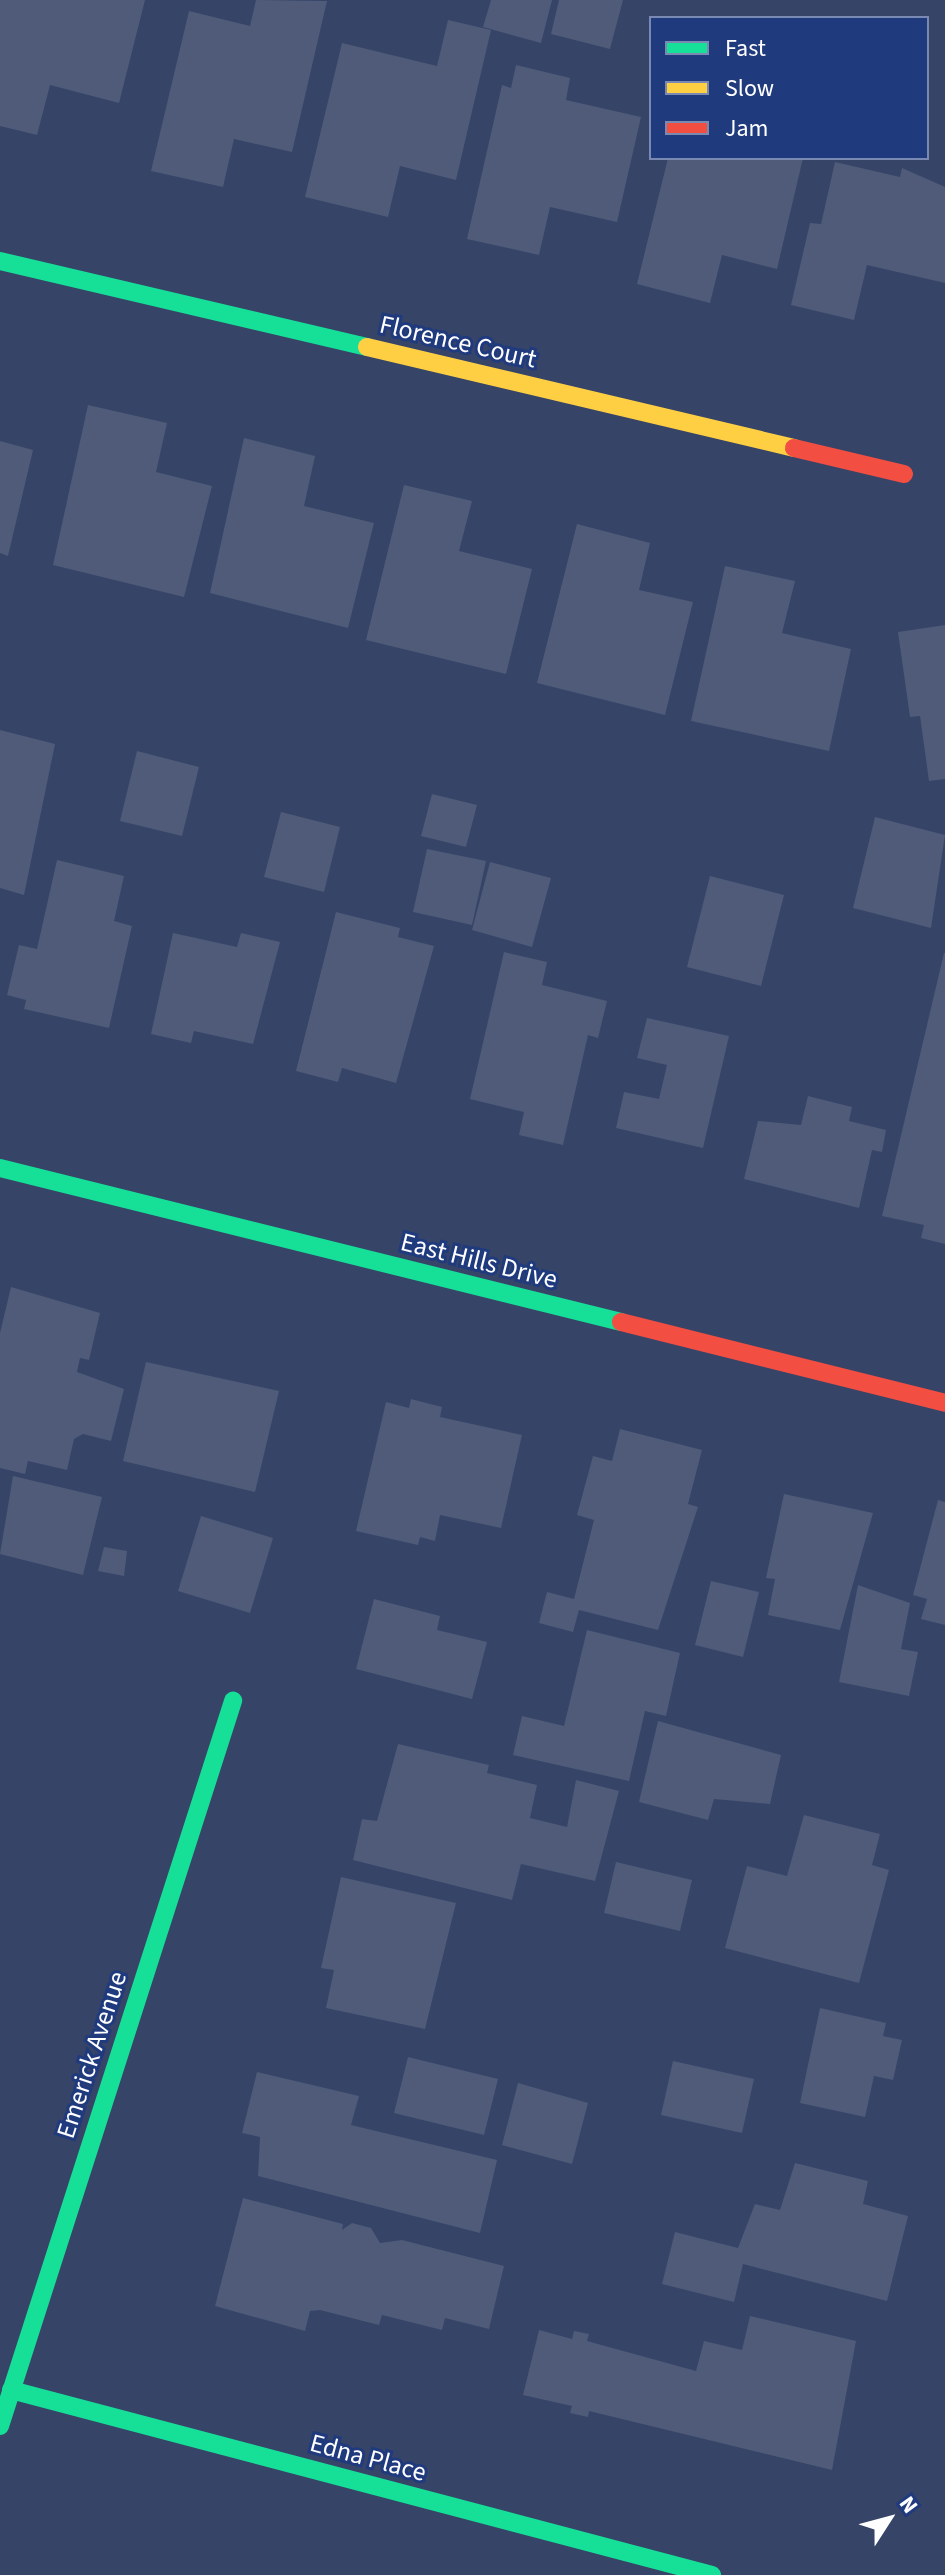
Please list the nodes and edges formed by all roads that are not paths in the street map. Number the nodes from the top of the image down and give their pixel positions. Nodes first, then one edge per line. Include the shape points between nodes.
1 (0, 261) edge
2 (904, 474) dead end
3 (0, 1168) edge
4 (945, 1403) edge
5 (233, 1701) dead end
6 (11, 2390) junction
7 (0, 2426) edge
8 (712, 2575) edge

1 - 2 street, Florence Court
3 - 4 street, East Hills Drive
5 - 6 street, Emerick Avenue
6 - 7 street, Emerick Avenue
6 - 8 street, Edna Place

